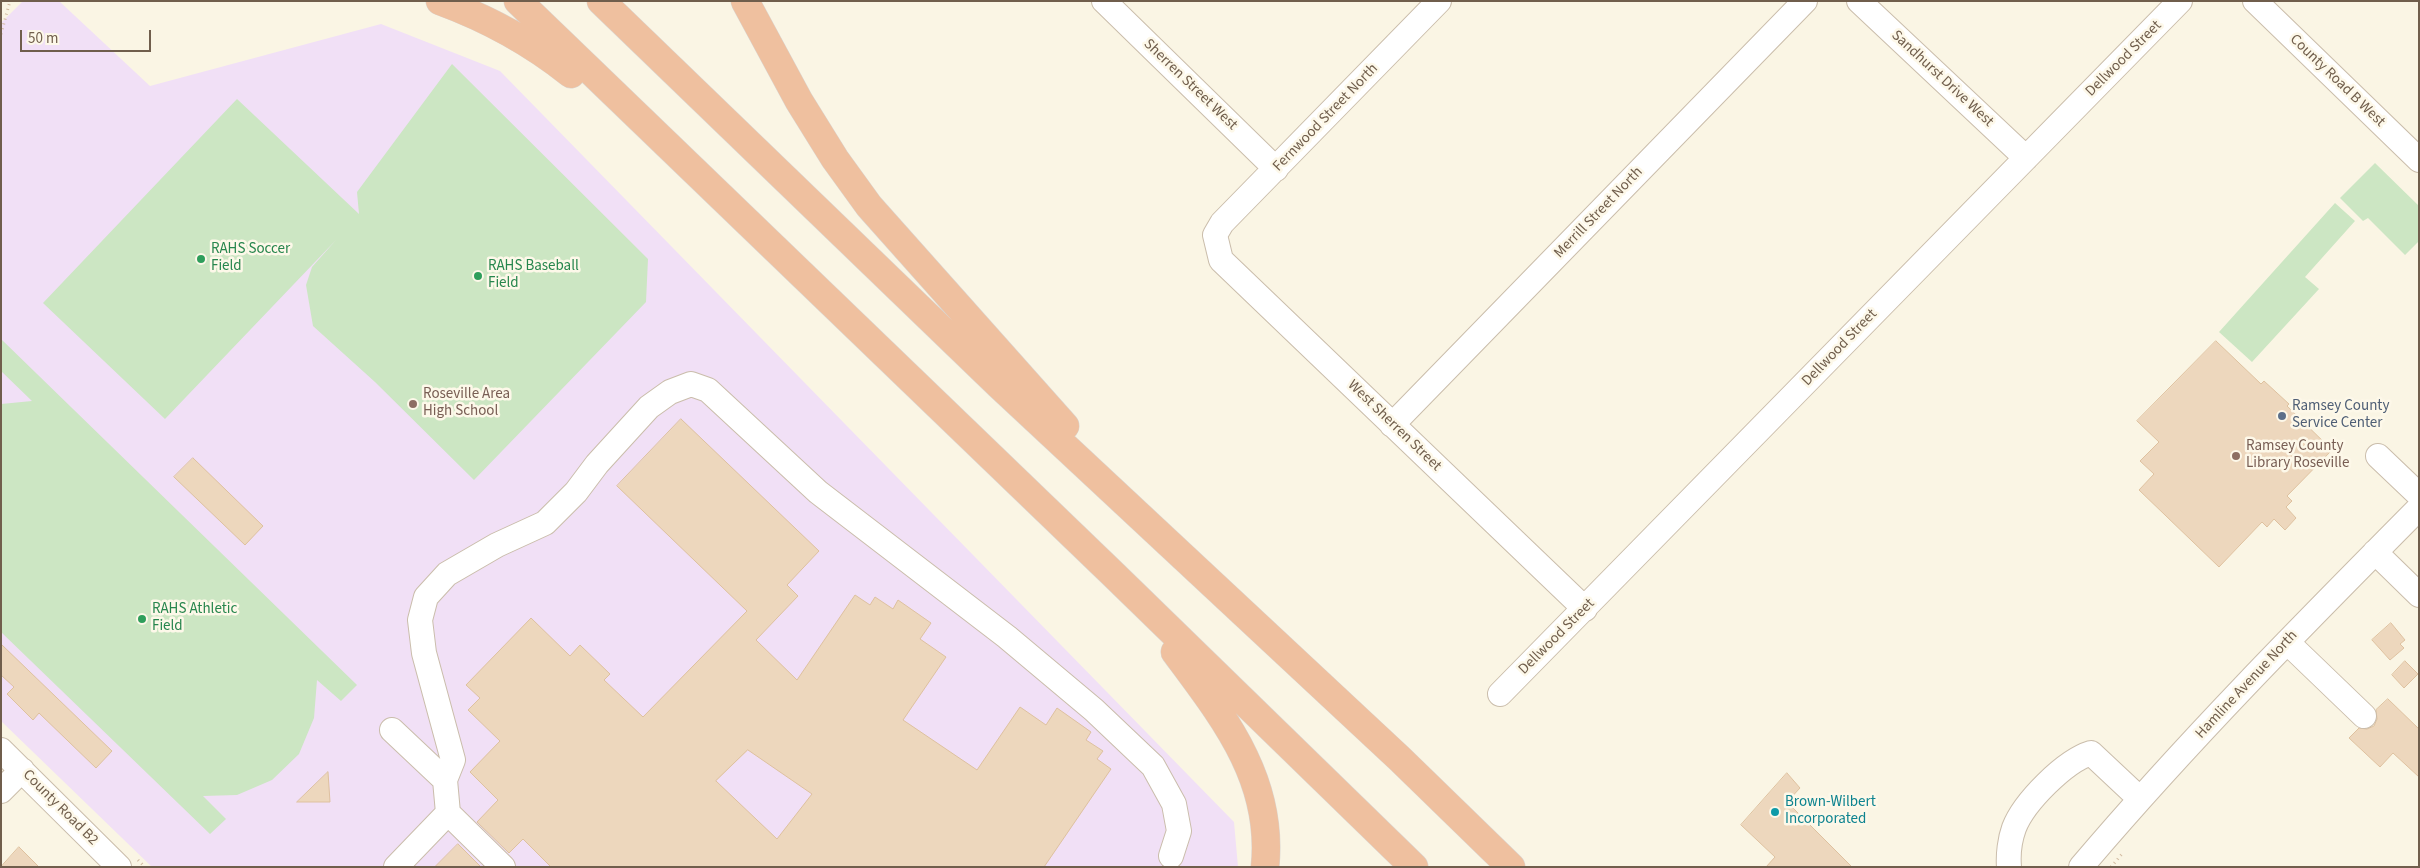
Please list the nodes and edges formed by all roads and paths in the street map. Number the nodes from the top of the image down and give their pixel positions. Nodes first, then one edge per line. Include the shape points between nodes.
1 (10, 1) edge
2 (440, 1) edge
3 (518, 1) edge
4 (602, 1) edge
5 (745, 1) edge
6 (1104, 1) edge
7 (1439, 1) edge
8 (1805, 1) edge
9 (1859, 1) edge
10 (2180, 1) edge
11 (2255, 1) edge
12 (1, 34) edge
13 (2026, 158) junction
14 (2419, 160) edge
15 (689, 167) junction
16 (1276, 169) junction
17 (1216, 235) joint
18 (1392, 425) junction
19 (2378, 456) dead end
20 (2419, 495) edge
21 (2419, 508) edge
22 (1174, 548) junction
23 (2375, 552) junction
24 (1114, 574) junction
25 (2419, 595) edge
26 (1585, 609) junction
27 (2287, 642) junction
28 (1500, 694) dead end
29 (2364, 716) dead end
30 (392, 730) dead end
31 (1, 750) edge
32 (22, 770) junction
33 (445, 780) junction
34 (1, 791) edge
35 (2139, 798) junction
36 (448, 813) junction
37 (1171, 856) dead end
38 (119, 867) edge
39 (396, 867) edge
40 (503, 867) edge
41 (1266, 867) edge
42 (1414, 867) edge
43 (1510, 867) edge
44 (2008, 867) edge
45 (2080, 867) edge

1 - 12 path
2 - 15 highway via 490,20 544,53
3 - 15 highway
4 - 22 highway via 999,386
5 - 22 highway via 799,101 869,206
6 - 16 street, Sherren Street West
7 - 16 street, Fernwood Street North
8 - 18 street, Merrill Street North
9 - 13 street, Sandhurst Drive West
10 - 13 street, Dellwood Street
11 - 14 street, County Road B West
13 - 26 street, Dellwood Street
15 - 24 highway
16 - 17 street, Fernwood Street North via 1222,223
17 - 18 street, West Sherren Street via 1221,260
18 - 26 street, West Sherren Street
19 - 20 street
21 - 23 street, Hamline Avenue North
22 - 43 highway via 1400,759
23 - 25 street
23 - 27 street, Hamline Avenue North
24 - 41 highway via 1216,708 1241,749 1262,798
24 - 42 highway
26 - 28 street, Dellwood Street
27 - 29 street
27 - 35 street, Hamline Avenue North
30 - 33 street
31 - 32 street, County Road B2
32 - 34 street
32 - 38 street, County Road B2
33 - 36 street
33 - 37 street via 453,760 424,653 420,620 426,597 447,574 497,545 545,523 649,407 670,392 691,384 708,390 818,492 1007,637 1123,736 1153,766 1174,804 1179,831
35 - 44 street via 2091,753 2078,757 2030,801 2014,828
35 - 45 street, Hamline Avenue North
36 - 39 street
36 - 40 street

